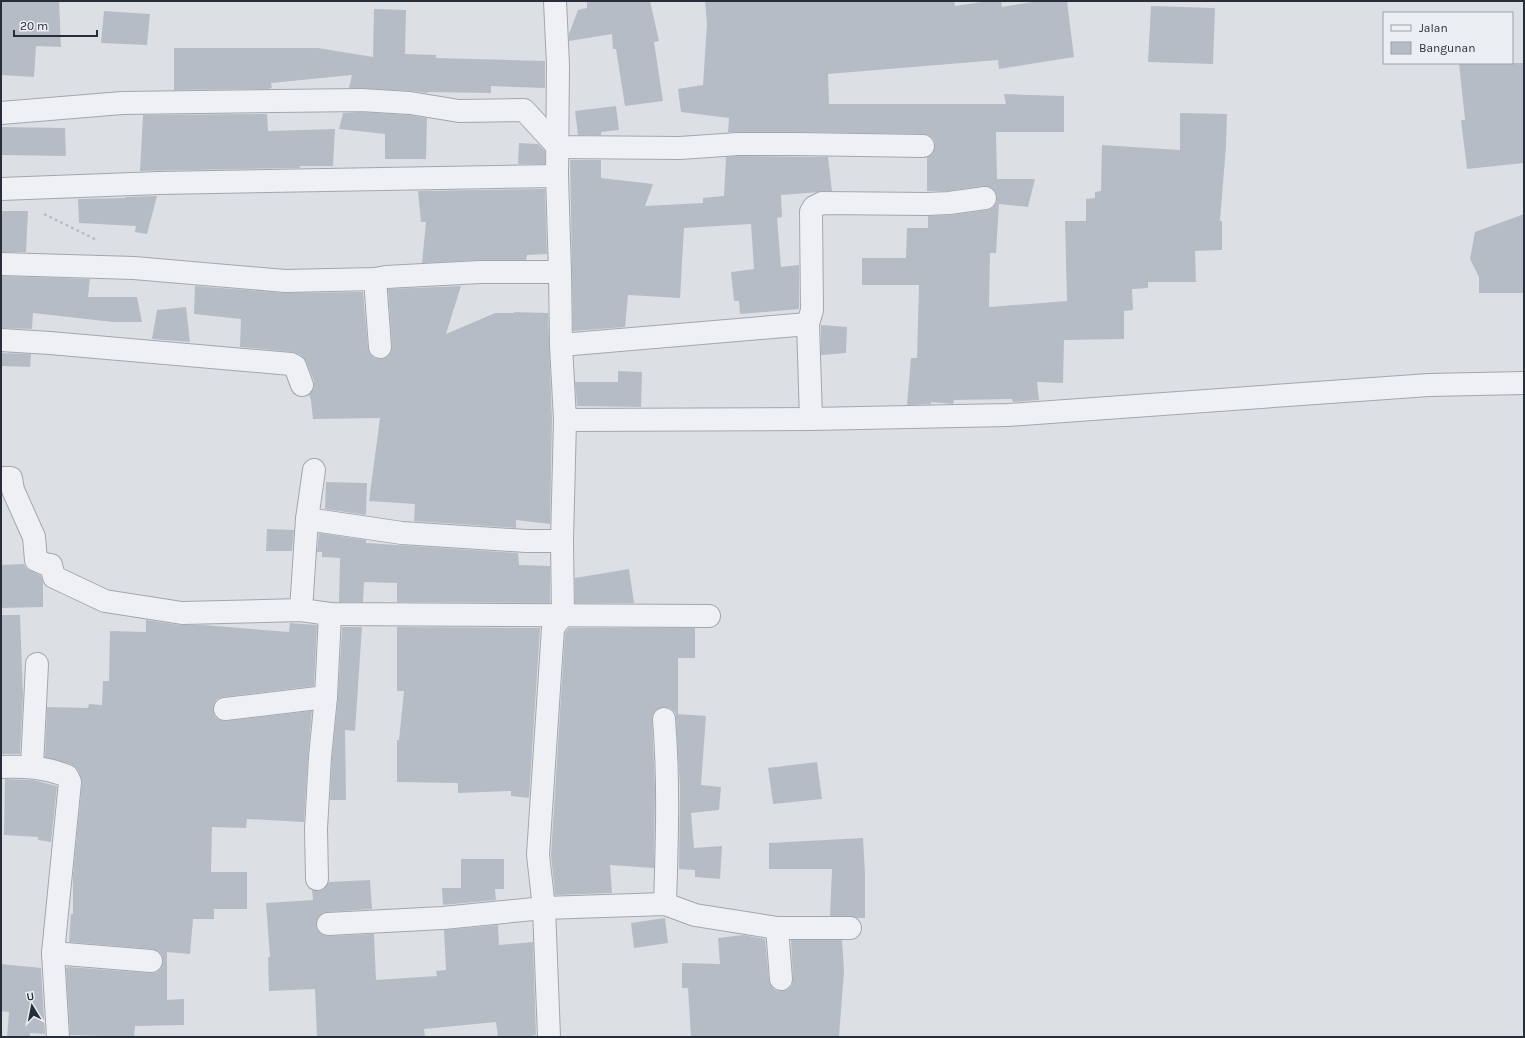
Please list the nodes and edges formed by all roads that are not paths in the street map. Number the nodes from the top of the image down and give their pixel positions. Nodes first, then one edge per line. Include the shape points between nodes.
1 (555, 1) edge
2 (1, 113) edge
3 (922, 146) dead end
4 (558, 147) junction
5 (557, 176) junction
6 (1, 189) edge
7 (985, 198) dead end
8 (2, 264) edge
9 (560, 272) junction
10 (375, 279) junction
11 (808, 324) junction
12 (1, 340) edge
13 (560, 345) junction
14 (380, 348) dead end
15 (1524, 383) edge
16 (302, 386) dead end
17 (811, 419) junction
18 (565, 420) junction
19 (314, 470) dead end
20 (1, 478) edge
21 (307, 518) junction
22 (562, 541) junction
23 (301, 610) junction
24 (330, 614) junction
25 (563, 614) junction
26 (709, 616) dead end
27 (37, 664) dead end
28 (326, 697) junction
29 (225, 709) dead end
30 (664, 718) dead end
31 (32, 766) junction
32 (1, 767) edge
33 (317, 879) dead end
34 (665, 904) junction
35 (544, 908) junction
36 (328, 924) dead end
37 (777, 928) junction
38 (850, 928) dead end
39 (53, 953) junction
40 (151, 961) dead end
41 (781, 979) dead end
42 (58, 1037) edge
43 (549, 1037) edge

1 - 4 street
2 - 4 street via 122,103 361,100 410,103 459,111 524,110
3 - 4 street via 738,144 680,148
4 - 5 street
5 - 6 street via 159,183
5 - 9 street
7 - 11 street via 934,204 822,203 814,207 811,212 812,310
8 - 10 street via 134,268 285,281
9 - 10 street via 480,272
9 - 13 street
10 - 14 street
11 - 13 street
11 - 17 street
12 - 16 street via 291,364 295,366
13 - 18 street
15 - 17 street via 1429,385 1008,415
17 - 18 street
18 - 22 street
19 - 21 street
20 - 23 street via 11,478 13,490 34,537 36,560 51,565 54,577 105,602 182,613
21 - 22 street via 402,533
21 - 23 street
22 - 25 street
23 - 24 street
24 - 25 street
24 - 28 street
25 - 26 street
25 - 35 street via 553,628 538,855
27 - 31 street
28 - 29 street
28 - 33 street via 316,828
30 - 34 street via 668,763
31 - 32 street
31 - 39 street via 61,773 67,776 70,782
34 - 35 street
34 - 37 street via 695,915
35 - 36 street via 443,918
35 - 43 street
37 - 38 street
37 - 41 street
39 - 40 street
39 - 42 street

